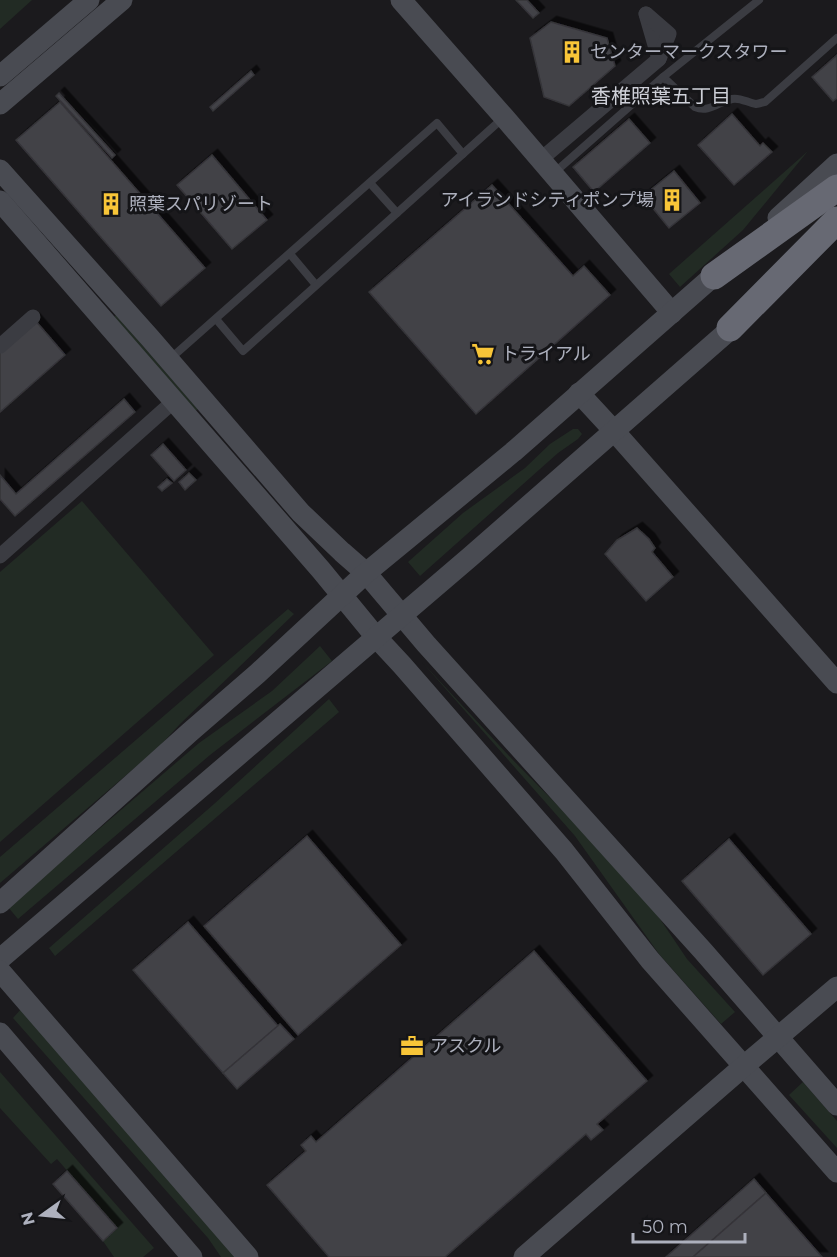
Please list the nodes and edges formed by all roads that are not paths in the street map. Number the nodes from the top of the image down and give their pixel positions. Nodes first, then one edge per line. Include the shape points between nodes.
1 (89, 0) edge
2 (122, 0) edge
3 (401, 0) edge
4 (759, 0) edge
5 (837, 38) edge
6 (659, 59) dead end
7 (0, 76) edge
8 (663, 77) junction
9 (0, 104) edge
10 (504, 117) junction
11 (463, 154) junction
12 (837, 164) edge
13 (547, 167) junction
14 (0, 170) edge
15 (370, 183) junction
16 (837, 188) edge
17 (0, 201) edge
18 (397, 213) junction
19 (837, 219) edge
20 (837, 239) edge
21 (290, 254) junction
22 (714, 276) junction
23 (316, 285) junction
24 (672, 313) junction
25 (33, 317) dead end
26 (216, 319) junction
27 (730, 328) junction
28 (0, 346) edge
29 (168, 360) junction
30 (579, 393) junction
31 (174, 401) junction
32 (615, 432) junction
33 (0, 556) edge
34 (366, 573) junction
35 (341, 595) junction
36 (401, 615) junction
37 (376, 637) junction
38 (837, 683) edge
39 (0, 903) edge
40 (0, 959) edge
41 (0, 971) edge
42 (837, 987) edge
43 (0, 1033) edge
44 (778, 1038) junction
45 (744, 1066) junction
46 (837, 1105) edge
47 (837, 1172) edge
48 (192, 1257) edge
49 (248, 1257) edge
50 (524, 1257) edge

1 - 7 street
2 - 9 street
3 - 10 street
4 - 8 lane
5 - 8 lane via 765,102 732,99 700,109
6 - 13 street
8 - 13 lane
10 - 11 lane
10 - 13 street
11 - 15 lane via 437,123
11 - 18 lane
12 - 22 street
13 - 24 street
14 - 29 street
15 - 18 lane
15 - 21 lane
16 - 22 highway
17 - 31 street
18 - 23 lane
19 - 27 highway
20 - 27 street
21 - 23 lane
21 - 26 lane
22 - 24 street
23 - 26 lane via 243,351
24 - 30 street
25 - 28 street
26 - 29 lane
27 - 32 street
29 - 34 street via 301,513
30 - 32 street
30 - 34 street
31 - 33 street
31 - 35 street
32 - 36 street
32 - 38 street
34 - 35 street
34 - 36 street
35 - 37 street
35 - 39 street
36 - 37 street
36 - 44 street
37 - 40 street
37 - 45 street via 564,850 650,960
41 - 49 street
42 - 44 street
43 - 48 street
44 - 45 street
44 - 46 street
45 - 47 street
45 - 50 street

